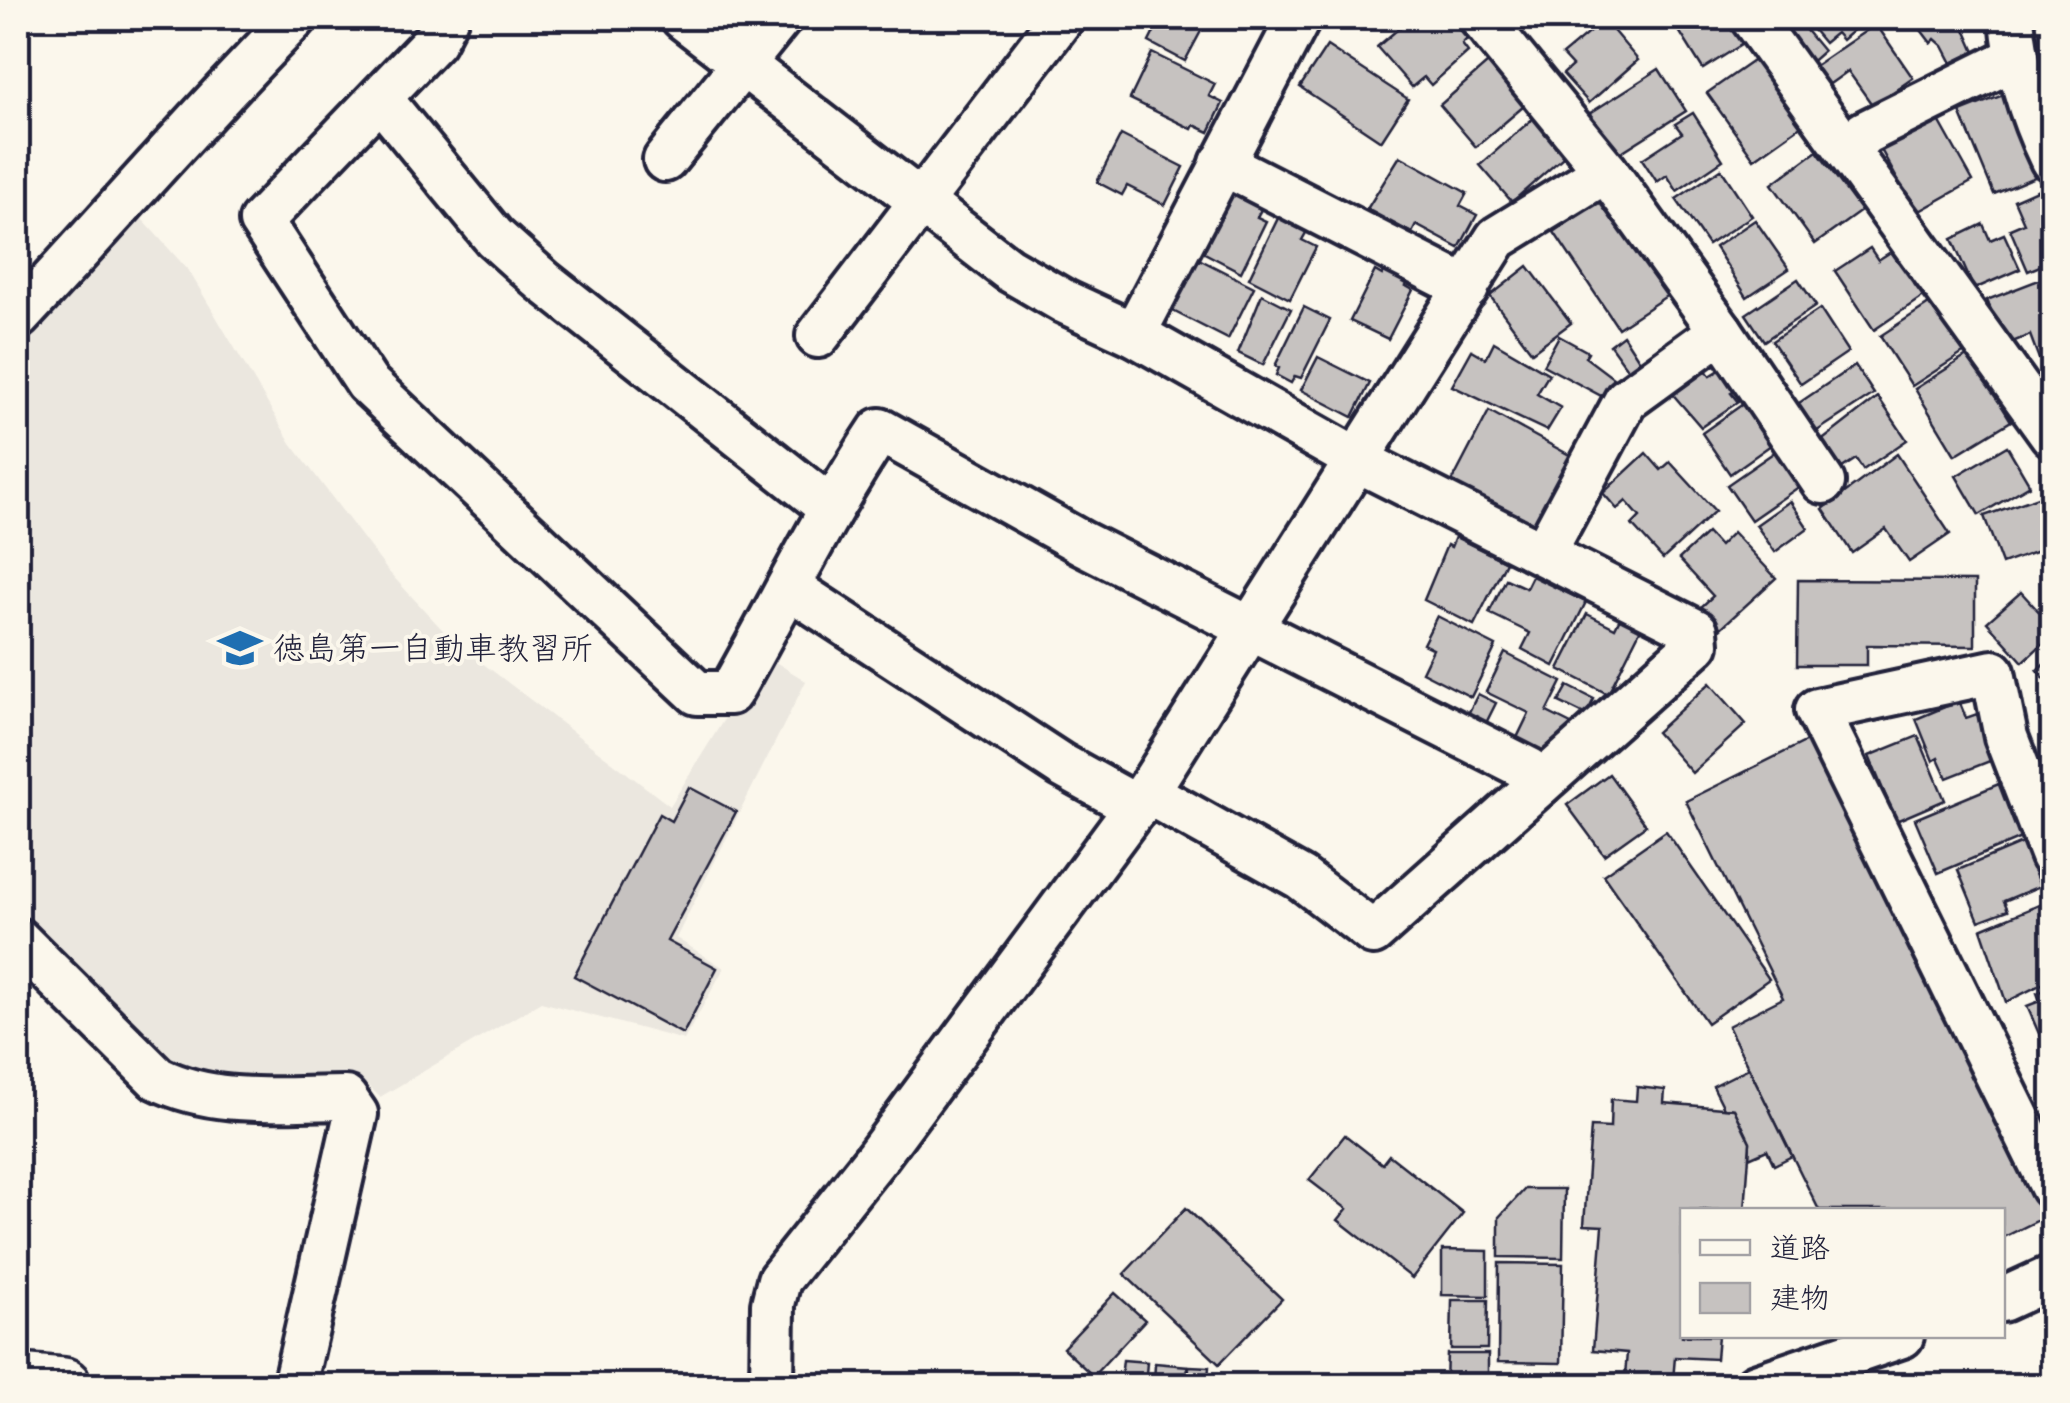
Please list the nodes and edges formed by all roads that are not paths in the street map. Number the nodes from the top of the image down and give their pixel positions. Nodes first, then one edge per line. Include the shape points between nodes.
1 (294, 18) edge
2 (446, 18) edge
3 (684, 18) edge
4 (780, 18) edge
5 (1062, 18) edge
6 (1298, 18) edge
7 (1481, 18) edge
8 (1752, 18) edge
9 (2014, 38) edge
10 (744, 66) junction
11 (380, 98) junction
12 (1849, 150) junction
13 (665, 160) dead end
14 (2052, 160) edge
15 (1222, 163) junction
16 (1606, 170) junction
17 (919, 200) junction
18 (1467, 288) junction
19 (18, 317) edge
20 (1721, 331) junction
21 (1134, 334) junction
22 (818, 336) dead end
23 (2038, 386) edge
24 (2052, 436) edge
25 (1355, 459) junction
26 (1823, 482) dead end
27 (829, 507) junction
28 (1545, 552) junction
29 (790, 588) junction
30 (1251, 630) junction
31 (1540, 784) junction
32 (1142, 800) junction
33 (2052, 856) edge
34 (18, 940) edge
35 (2052, 1187) edge
36 (2052, 1277) edge
37 (2005, 1299) edge
38 (1896, 1338) edge
39 (18, 1382) edge
40 (62, 1386) edge
41 (294, 1386) edge
42 (772, 1386) edge
43 (1756, 1386) edge

1 - 19 street
2 - 11 street via 434,41
3 - 10 street
4 - 10 street
5 - 17 street
6 - 15 street
7 - 16 street
8 - 12 street
9 - 12 street
9 - 14 street via 2034,122
10 - 13 street
10 - 17 street
11 - 27 street via 494,237 542,281
11 - 29 street via 261,221 367,383 697,693 730,693
12 - 23 street
15 - 18 street
15 - 21 street
16 - 18 street via 1497,238
16 - 20 street
17 - 21 street via 1008,268
17 - 22 street
18 - 25 street
20 - 26 street
20 - 28 street via 1626,400
21 - 25 street
23 - 24 street
25 - 28 street
25 - 30 street
27 - 29 street
27 - 30 street via 880,430
28 - 31 street via 1696,631 1697,644
29 - 32 street via 1062,765
30 - 31 street via 1530,770
30 - 32 street
31 - 32 street via 1374,933 1301,878
32 - 42 street via 779,1280
33 - 35 street via 2006,736 1993,672 1817,710
34 - 41 street via 157,1078 225,1098 345,1098 356,1114
36 - 37 street
38 - 43 street
39 - 40 main road

